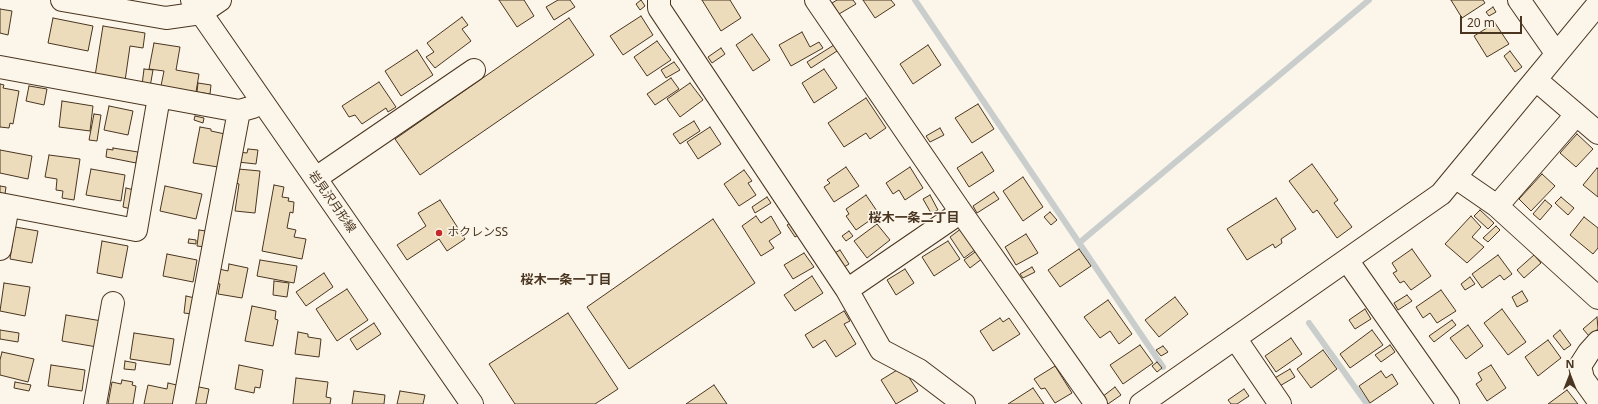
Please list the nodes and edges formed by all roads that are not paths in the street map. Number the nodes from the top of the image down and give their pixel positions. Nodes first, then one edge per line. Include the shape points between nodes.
1 (62, 0) edge
2 (220, 0) edge
3 (816, 0) edge
4 (1519, 0) edge
5 (663, 3) edge
6 (1598, 4) edge
7 (196, 6) edge
8 (1556, 54) junction
9 (0, 67) edge
10 (474, 70) dead end
11 (1536, 80) junction
12 (159, 97) junction
13 (264, 104) junction
14 (239, 111) junction
15 (1576, 115) junction
16 (1598, 133) edge
17 (1455, 177) junction
18 (316, 178) junction
19 (4, 205) edge
20 (1497, 206) junction
21 (961, 212) junction
22 (0, 249) edge
23 (1347, 260) junction
24 (847, 290) junction
25 (1598, 298) edge
26 (113, 303) dead end
27 (1235, 338) junction
28 (1598, 342) edge
29 (1598, 400) edge
30 (95, 404) edge
31 (184, 404) edge
32 (472, 404) edge
33 (964, 404) edge
34 (1096, 404) edge
35 (1141, 404) edge
36 (1280, 404) edge
37 (1448, 404) edge

1 - 7 street via 166,18
2 - 7 street
3 - 21 street
4 - 8 street
5 - 24 street
6 - 8 street
7 - 13 street, 岩見沢月形線
8 - 11 street
9 - 12 street
10 - 18 street
11 - 15 street
11 - 17 street
12 - 14 street
12 - 19 street via 136,230
13 - 14 street
13 - 18 street, 岩見沢月形線
14 - 31 street
15 - 16 street
15 - 20 street
17 - 20 street
17 - 23 street via 1441,194
18 - 32 street, 岩見沢月形線
19 - 22 street
20 - 25 street
21 - 24 street
21 - 34 street
23 - 27 street
23 - 37 street
24 - 33 street via 881,350 919,370
26 - 30 street
27 - 35 street
27 - 36 street
28 - 29 street via 1580,366 1583,379

